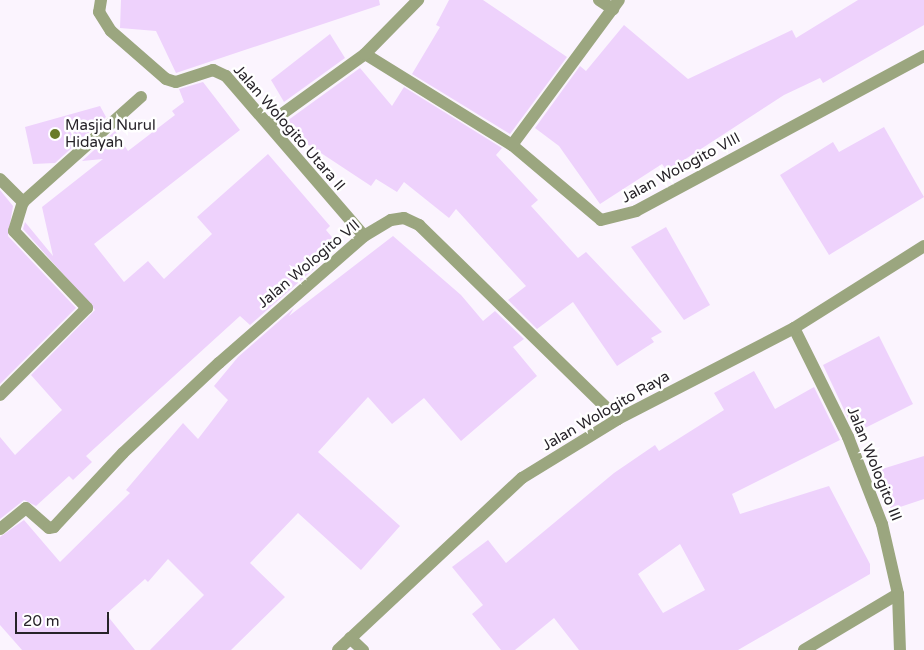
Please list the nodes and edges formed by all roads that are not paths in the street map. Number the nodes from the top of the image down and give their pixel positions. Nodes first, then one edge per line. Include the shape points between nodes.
1 (101, 0) edge
2 (418, 0) edge
3 (599, 0) edge
4 (616, 5) edge
5 (365, 54) junction
6 (924, 56) edge
7 (141, 97) dead end
8 (268, 124) junction
9 (512, 145) junction
10 (0, 179) edge
11 (23, 202) junction
12 (364, 236) junction
13 (924, 246) edge
14 (794, 328) junction
15 (0, 395) edge
16 (618, 419) junction
17 (0, 529) edge
18 (898, 594) junction
19 (350, 638) junction
20 (338, 650) edge
21 (363, 650) edge
22 (804, 650) edge
23 (900, 650) edge

1 - 8 street, Jalan Wologito Utara II via 99,12 111,32 155,72 176,82 213,70 226,76
2 - 5 street
3 - 4 street
4 - 9 street
5 - 8 street
5 - 9 street, Jalan Wologito VIII
6 - 9 street, Jalan Wologito VIII via 617,220 601,220 587,212
7 - 11 street
8 - 12 street, Jalan Wologito Utara II
10 - 11 street
11 - 15 street via 14,231 87,308
12 - 16 street, Jalan Wologito VII via 391,220 404,218 420,225
12 - 17 street, Jalan Wologito VII via 219,363 51,529 26,508
13 - 14 street, Jalan Wologito Raya
14 - 16 street, Jalan Wologito Raya
14 - 18 street, Jalan Wologito III via 848,437 882,524
16 - 19 street, Jalan Wologito Raya via 522,478
18 - 22 street
18 - 23 street, Jalan Wologito III
19 - 20 street, Jalan Wologito Raya
19 - 21 street

